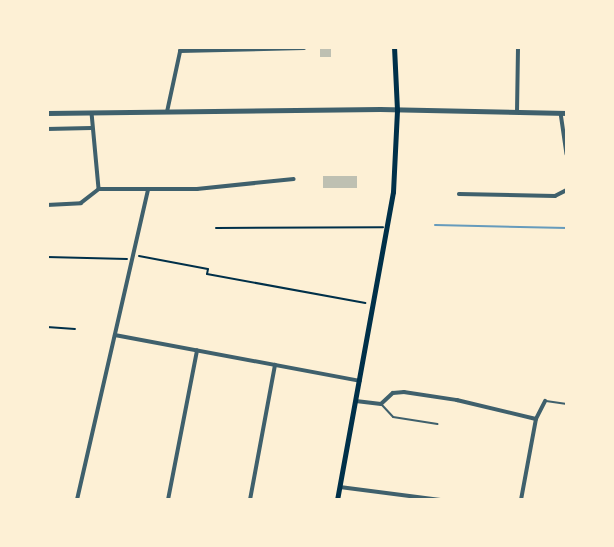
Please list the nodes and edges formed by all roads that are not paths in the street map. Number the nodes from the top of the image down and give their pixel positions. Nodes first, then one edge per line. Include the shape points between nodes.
1 (394, 47) edge
2 (518, 47) edge
3 (304, 48) edge
4 (181, 49) edge
5 (397, 110) junction
6 (167, 112) junction
7 (517, 112) junction
8 (47, 113) edge
9 (92, 113) junction
10 (564, 113) edge
11 (47, 128) edge
12 (92, 128) junction
13 (567, 154) edge
14 (293, 179) dead end
15 (99, 189) junction
16 (148, 190) junction
17 (567, 190) edge
18 (460, 194) dead end
19 (47, 205) edge
20 (115, 335) junction
21 (197, 351) junction
22 (275, 365) junction
23 (360, 381) junction
24 (356, 401) junction
25 (545, 401) joint
26 (381, 404) junction
27 (567, 404) edge
28 (536, 419) junction
29 (437, 424) dead end
30 (340, 487) junction
31 (77, 500) edge
32 (168, 500) edge
33 (250, 500) edge
34 (337, 500) edge
35 (442, 500) edge
36 (521, 500) edge

1 - 5 main road
2 - 7 street
3 - 4 street
4 - 6 street
5 - 6 street
5 - 7 street
5 - 23 main road via 393,191
6 - 9 street
7 - 10 street
8 - 9 street
9 - 12 street
10 - 13 street
11 - 12 street
12 - 15 street
14 - 16 street
15 - 16 street
15 - 19 street via 82,204
16 - 20 street
17 - 18 street via 555,195
20 - 21 street
20 - 31 street
21 - 22 street
21 - 32 street
22 - 23 street
22 - 33 street
23 - 24 main road
24 - 26 street
24 - 30 main road
25 - 27 lane
25 - 28 street
26 - 28 street via 393,393 404,392
26 - 29 lane via 393,417
28 - 36 street
30 - 34 main road
30 - 35 street

